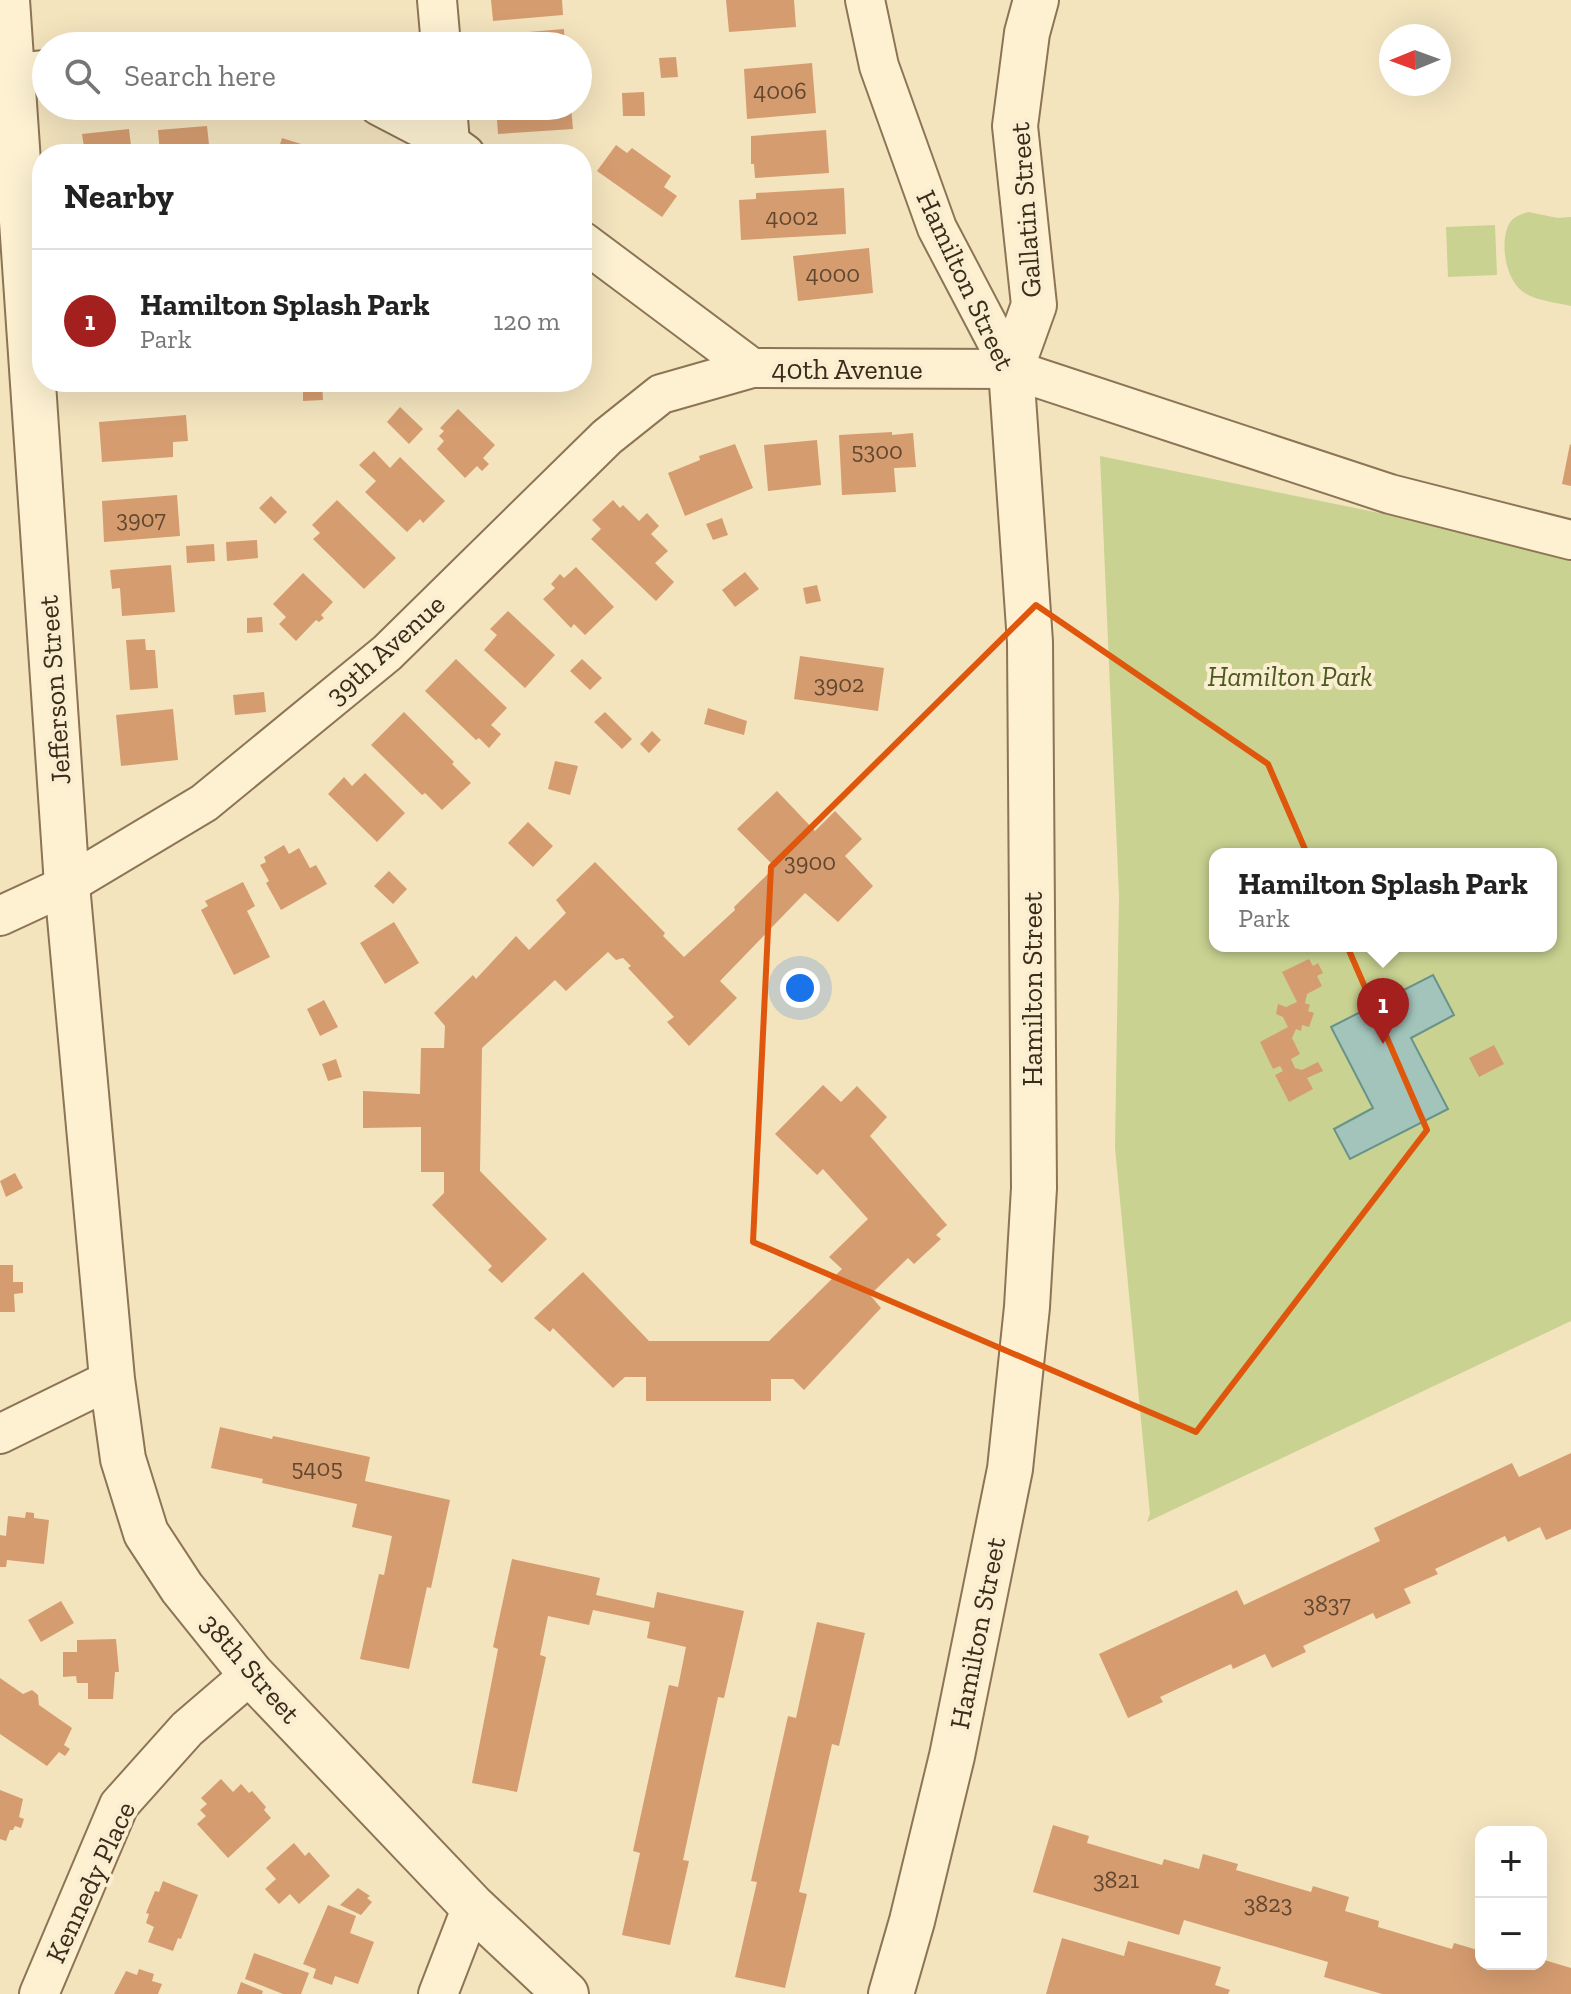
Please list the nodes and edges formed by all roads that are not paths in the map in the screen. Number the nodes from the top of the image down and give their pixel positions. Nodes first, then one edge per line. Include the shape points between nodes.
1 (7, 0) edge
2 (437, 0) edge
3 (865, 0) edge
4 (1036, 0) edge
5 (440, 32) edge
6 (20, 72) edge
7 (416, 120) edge
8 (454, 134) edge
9 (592, 248) edge
10 (32, 280) edge
11 (752, 368) junction
12 (1011, 369) junction
13 (38, 392) edge
14 (1571, 540) edge
15 (67, 885) junction
16 (0, 916) edge
17 (112, 1379) junction
18 (0, 1434) edge
19 (251, 1674) junction
20 (472, 1906) junction
21 (39, 1994) edge
22 (438, 1994) edge
23 (566, 1994) edge
24 (891, 1994) edge

1 - 6 street, Jefferson Street
2 - 5 street
3 - 12 street, Hamilton Street via 879,66 937,228
4 - 12 street, Gallatin Street via 1015,126 1034,305
6 - 10 street, Jefferson Street
7 - 8 street
9 - 11 street, 40th Avenue
11 - 12 street, 40th Avenue
11 - 15 street, 39th Avenue via 661,394 607,437 387,653 204,803
12 - 14 street, 40th Avenue via 1390,494
12 - 24 street, Hamilton Street via 1030,642 1034,1188 1027,1307 1010,1469 952,1756
13 - 15 street, Jefferson Street
15 - 16 street, 39th Avenue
15 - 17 street, Jefferson Street
17 - 18 street
17 - 19 street, 38th Street via 123,1459 146,1533
19 - 20 street, 38th Street
19 - 21 street, Kennedy Place via 187,1729 119,1805
20 - 22 street
20 - 23 street, 38th Street

